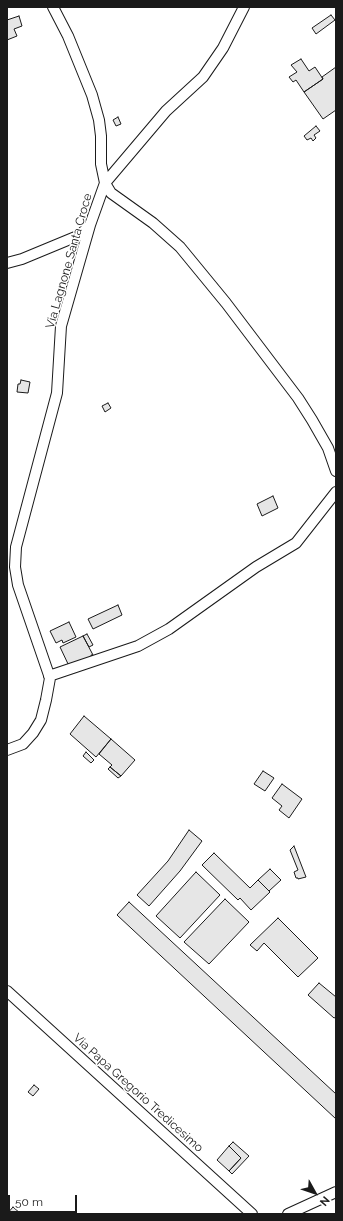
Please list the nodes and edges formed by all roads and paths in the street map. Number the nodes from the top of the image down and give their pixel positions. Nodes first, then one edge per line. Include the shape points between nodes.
1 (53, 7) edge
2 (244, 7) edge
3 (105, 183) junction
4 (90, 225) junction
5 (7, 263) edge
6 (336, 471) edge
7 (336, 492) edge
8 (49, 676) junction
9 (7, 750) edge
10 (7, 991) edge
11 (336, 1192) edge
12 (252, 1214) edge
13 (288, 1214) edge

1 - 3 street via 92,95 99,120 101,164
2 - 3 street via 223,48 203,77 166,111
3 - 4 street, Via Lagnone Santa Croce
3 - 6 street via 111,193 153,223 180,247 226,303 298,398 328,448
4 - 5 street via 80,235
4 - 8 street, Via Lagnone Santa Croce via 61,326 57,393 16,547 15,567 18,585
7 - 8 street via 296,543 256,567 169,629 138,646
8 - 9 street, Via Lagnone Santa Croce via 41,720 23,744
10 - 12 street, Via Papa Gregorio Tredicesimo
11 - 13 street

